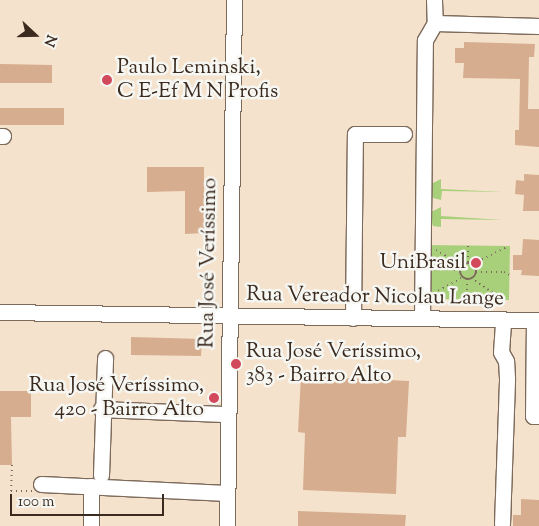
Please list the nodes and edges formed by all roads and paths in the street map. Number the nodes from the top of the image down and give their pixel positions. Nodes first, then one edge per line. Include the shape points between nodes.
1 (234, 0) edge
2 (434, 0) edge
3 (435, 23) junction
4 (539, 26) edge
5 (404, 134) dead end
6 (468, 246) dead end
7 (508, 246) dead end
8 (435, 250) dead end
9 (468, 262) junction
10 (474, 264) junction
11 (462, 265) junction
12 (427, 270) dead end
13 (459, 270) junction
14 (476, 272) junction
15 (510, 275) dead end
16 (463, 277) junction
17 (471, 278) junction
18 (466, 279) junction
19 (426, 297) dead end
20 (467, 299) dead end
21 (504, 300) dead end
22 (0, 312) edge
23 (229, 316) junction
24 (353, 318) junction
25 (419, 318) junction
26 (503, 320) junction
27 (537, 320) edge
28 (536, 352) edge
29 (105, 358) dead end
30 (101, 409) junction
31 (228, 414) junction
32 (539, 416) edge
33 (12, 465) dead end
34 (96, 480) junction
35 (39, 488) joint
36 (227, 493) junction
37 (502, 524) dead end
38 (91, 526) edge
39 (227, 526) edge

1 - 23 street, Rua José Veríssimo
2 - 3 street
3 - 4 street
3 - 25 street via 425,40
5 - 24 street via 355,134
6 - 9 path
7 - 10 path
8 - 11 path
9 - 10 path
9 - 11 path
10 - 14 path
11 - 13 path
12 - 13 path
13 - 16 path
14 - 15 path
14 - 17 path
16 - 18 path
16 - 19 path
17 - 18 path
17 - 21 path
18 - 20 path
22 - 23 street, Rua Vereador Nicolau Lange
23 - 24 street, Rua Vereador Nicolau Lange
23 - 31 street, Rua José Veríssimo
24 - 25 street, Rua Vereador Nicolau Lange
25 - 26 street, Rua Vereador Nicolau Lange
26 - 27 street, Rua Vereador Nicolau Lange
26 - 37 street via 501,352 506,361 507,378
27 - 28 street
28 - 32 street via 533,416
29 - 30 street
30 - 31 street
30 - 34 street
31 - 36 street, Rua José Veríssimo
33 - 35 path via 11,491
34 - 35 street
34 - 36 street
34 - 38 street
36 - 39 street, Rua José Veríssimo

